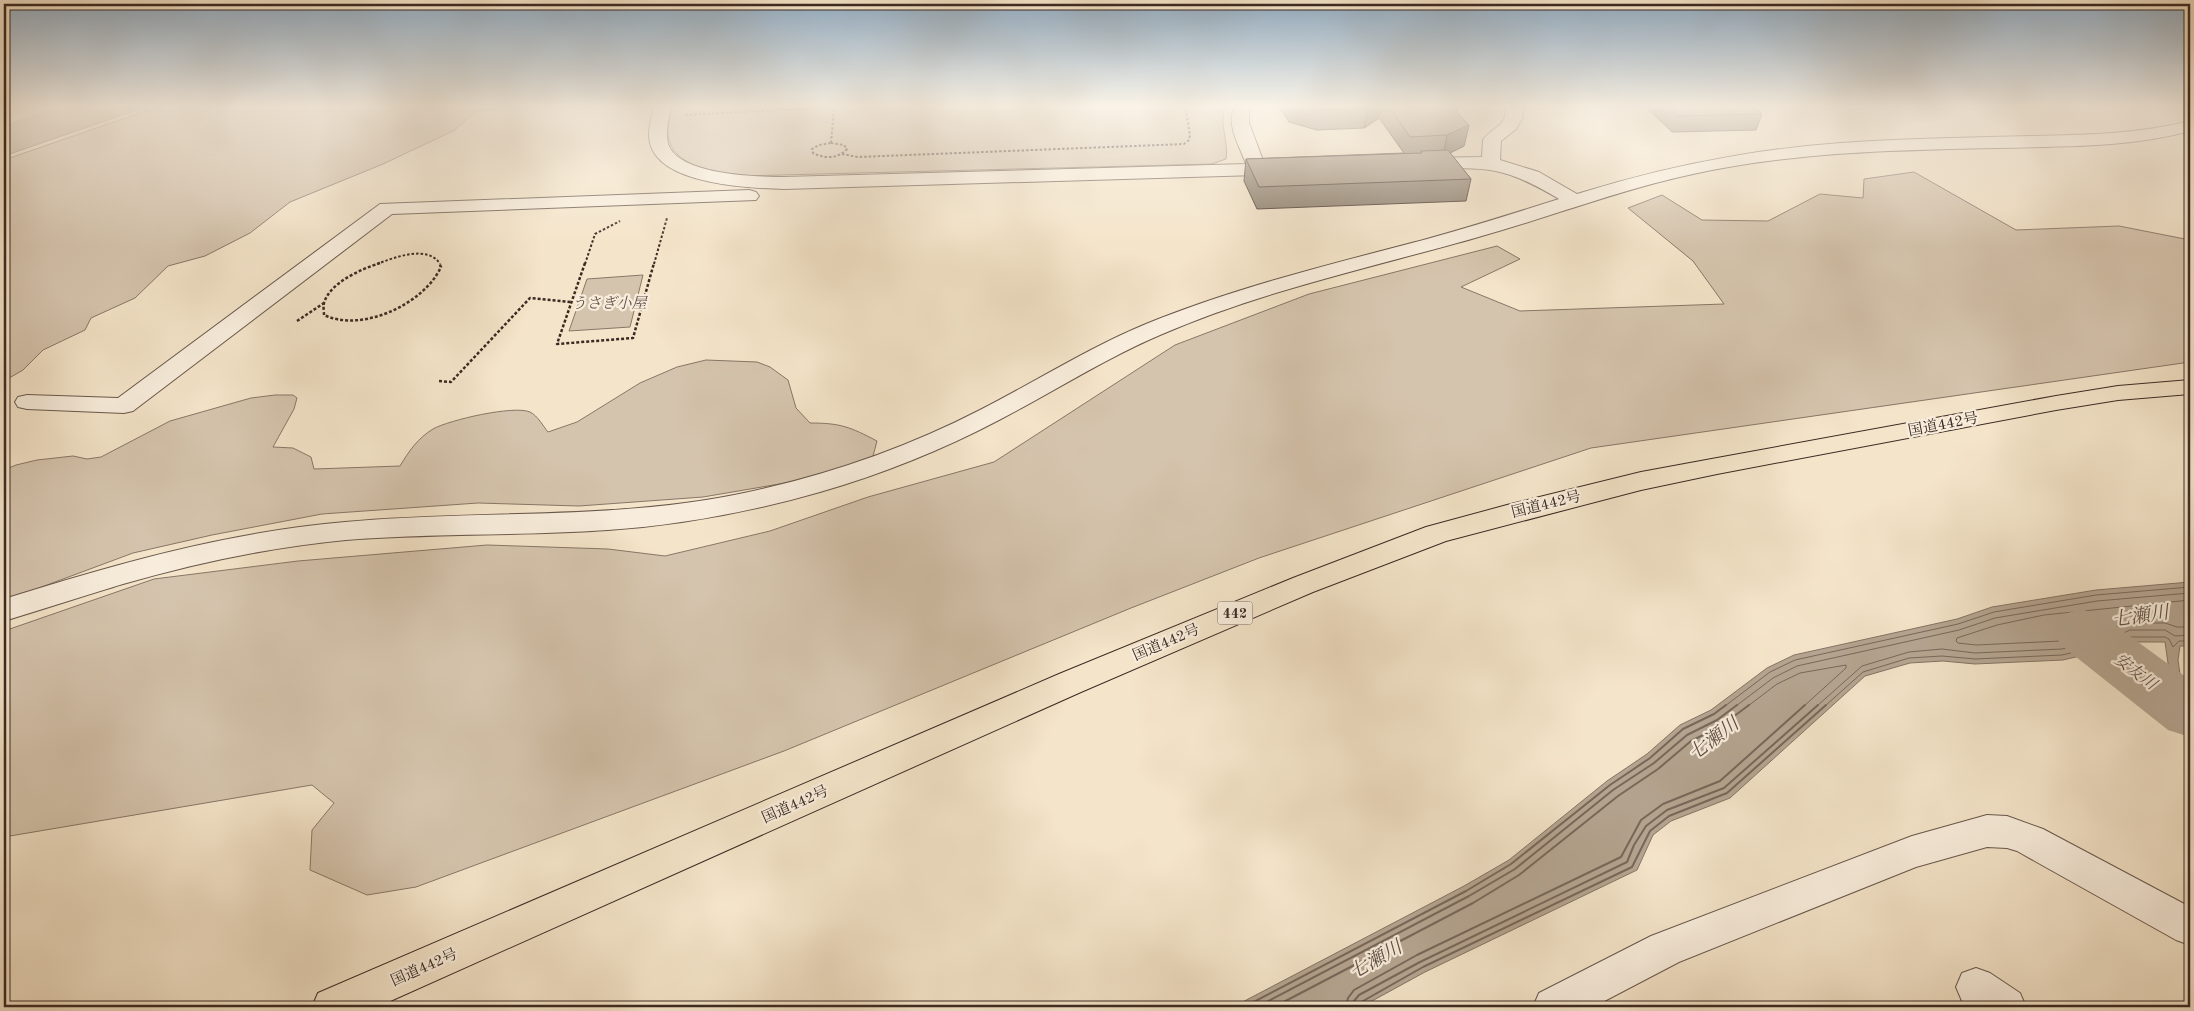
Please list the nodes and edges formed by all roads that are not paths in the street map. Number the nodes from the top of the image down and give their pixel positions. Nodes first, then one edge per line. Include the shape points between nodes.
1 (665, 152) edge
2 (1251, 152) edge
3 (1491, 152) edge
4 (1789, 152) edge
5 (1491, 164) junction
6 (1403, 165) edge
7 (1296, 168) edge
8 (1257, 169) junction
9 (758, 183) junction
10 (1576, 201) junction
11 (2190, 387) edge
12 (27, 402) dead end
13 (4, 610) edge
14 (2190, 927) edge
15 (332, 1007) edge
16 (1553, 1007) edge

1 - 9 street via 679,163 708,176
2 - 8 street
3 - 5 street
4 - 10 street via 1684,170
5 - 6 street
5 - 10 street via 1520,171
7 - 8 street
8 - 9 street
9 - 12 street via 754,195 387,208 124,406
10 - 13 street via 1191,314 1118,346 928,445 859,472 789,492 686,513 628,520 361,530 281,539 138,568
11 - 15 highway, 国道442号 / 442 via 2118,393 2056,403 1717,466 1642,481 1436,534 1303,585 1070,683
14 - 16 street via 2030,840 2007,832 1988,831 1912,852 1674,945

